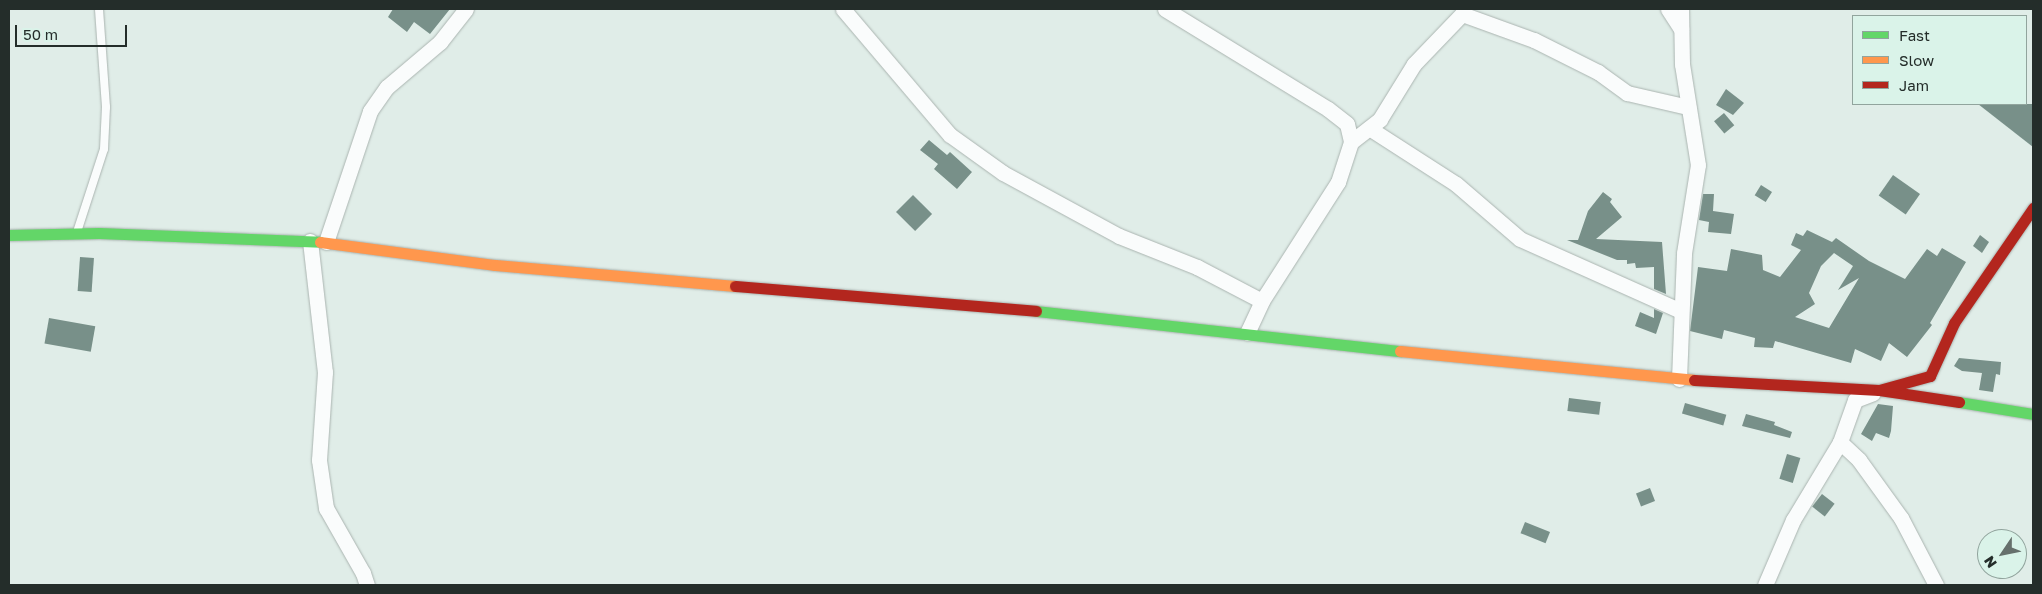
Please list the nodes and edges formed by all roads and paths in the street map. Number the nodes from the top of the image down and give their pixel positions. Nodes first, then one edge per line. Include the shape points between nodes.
1 (99, 9) edge
2 (466, 9) edge
3 (843, 9) edge
4 (1165, 9) edge
5 (1668, 9) edge
6 (1681, 9) edge
7 (1460, 10) edge
8 (1681, 29) junction
9 (1688, 107) junction
10 (1369, 128) junction
11 (1351, 142) junction
12 (2033, 208) edge
13 (77, 234) junction
14 (9, 235) edge
15 (310, 241) junction
16 (326, 242) junction
17 (1262, 301) junction
18 (1681, 311) junction
19 (1247, 333) junction
20 (1678, 379) junction
21 (1879, 390) junction
22 (2033, 414) edge
23 (1840, 442) junction
24 (367, 585) edge
25 (1765, 585) edge
26 (1936, 585) edge

1 - 13 lane via 106,107 104,149
2 - 16 street via 440,42 387,87 370,111
3 - 17 street via 950,135 1002,173 1119,236 1197,267
4 - 11 street via 1328,109 1346,124
5 - 8 street
6 - 8 street
7 - 9 street via 1534,40 1598,72 1627,93
7 - 10 street via 1414,64 1380,119
8 - 9 street
9 - 18 street via 1698,165 1684,253
10 - 11 street
10 - 18 street via 1456,184 1520,239
11 - 17 street via 1338,182
12 - 21 main road via 1954,323 1930,376
13 - 14 main road
13 - 15 main road
15 - 16 main road
15 - 24 street via 325,372 319,460 326,508
16 - 19 main road via 496,265 1135,320
17 - 19 street
18 - 20 street
19 - 20 main road via 1522,365
20 - 21 main road
21 - 22 main road
21 - 23 street via 1855,400
23 - 25 street via 1793,520
23 - 26 street via 1860,460 1901,518

